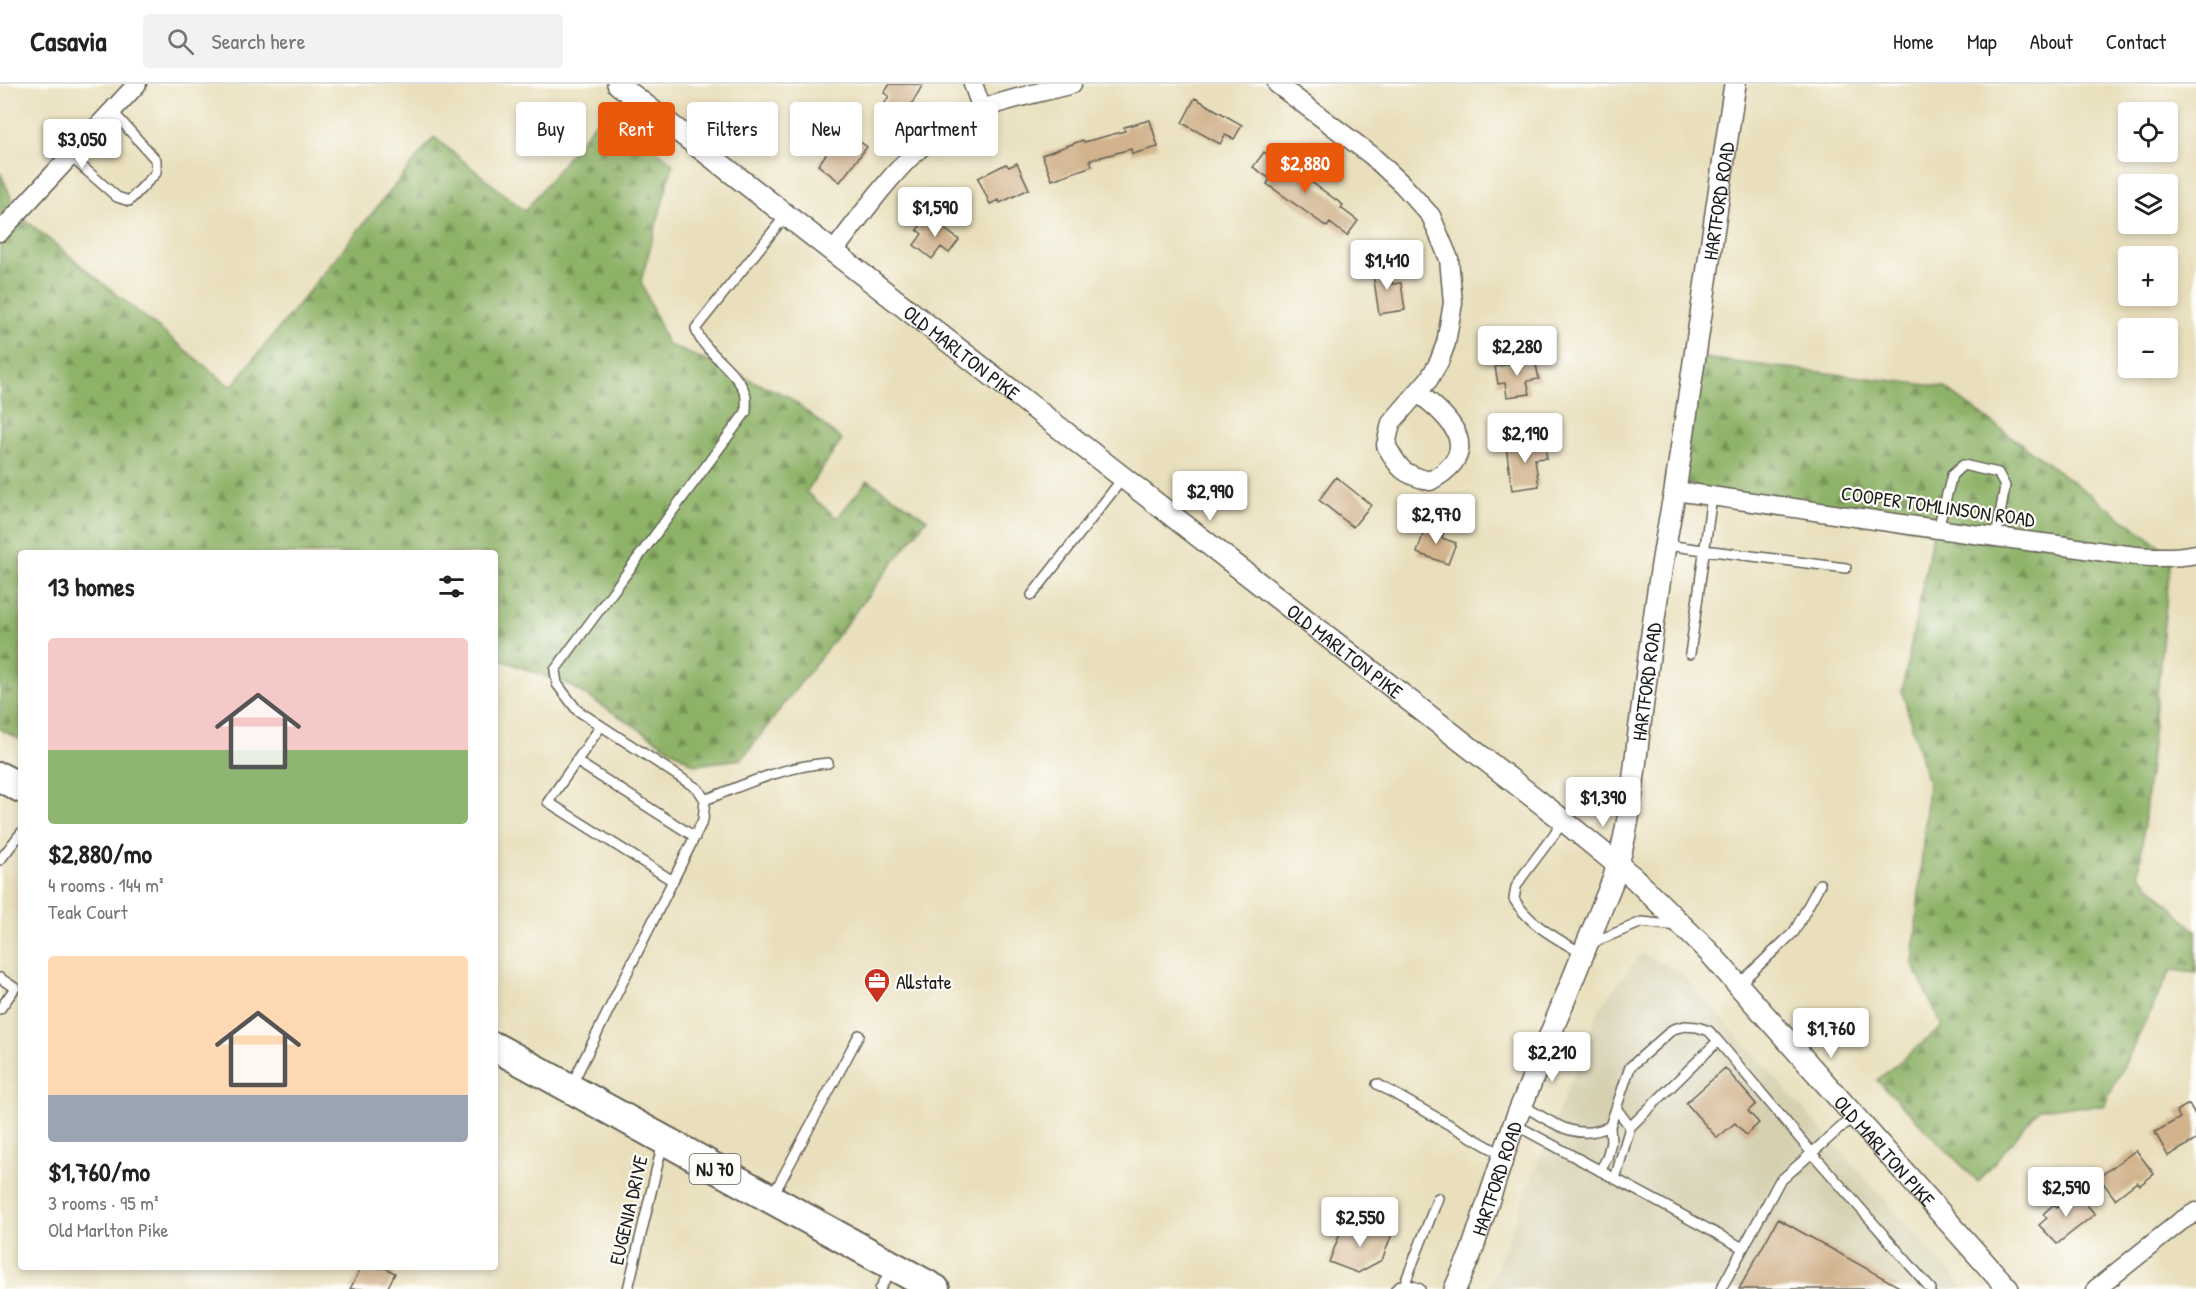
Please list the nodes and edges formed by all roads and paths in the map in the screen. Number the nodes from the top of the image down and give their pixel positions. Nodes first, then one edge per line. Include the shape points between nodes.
1 (137, 84) edge
2 (618, 84) edge
3 (973, 84) edge
4 (1072, 84) edge
5 (1277, 84) edge
6 (1735, 84) edge
7 (979, 102) edge
8 (998, 105) edge
9 (113, 111) junction
10 (70, 156) junction
11 (910, 156) edge
12 (786, 215) junction
13 (0, 232) edge
14 (833, 252) junction
15 (1418, 393) junction
16 (1123, 478) junction
17 (1675, 491) junction
18 (1712, 496) junction
19 (1938, 529) junction
20 (1996, 537) junction
21 (1665, 545) junction
22 (1704, 550) junction
23 (2196, 554) edge
24 (1846, 568) dead end
25 (1032, 595) dead end
26 (1690, 654) dead end
27 (601, 726) junction
28 (576, 761) junction
29 (828, 763) dead end
30 (0, 777) edge
31 (18, 786) edge
32 (705, 800) junction
33 (1564, 821) junction
34 (18, 837) edge
35 (695, 837) junction
36 (0, 860) edge
37 (1618, 865) junction
38 (673, 881) junction
39 (1820, 884) dead end
40 (1684, 927) junction
41 (1585, 950) junction
42 (0, 978) edge
43 (1738, 985) junction
44 (0, 1009) edge
45 (859, 1035) dead end
46 (1719, 1041) junction
47 (498, 1049) edge
48 (1377, 1084) dead end
49 (570, 1088) junction
50 (1616, 1108) junction
51 (1518, 1115) junction
52 (1855, 1115) junction
53 (1610, 1126) junction
54 (1630, 1127) junction
55 (664, 1140) junction
56 (1812, 1153) junction
57 (1504, 1155) junction
58 (1600, 1171) junction
59 (1615, 1179) junction
60 (1438, 1198) dead end
61 (770, 1200) junction
62 (2196, 1212) edge
63 (1743, 1248) junction
64 (887, 1278) edge
65 (1405, 1283) junction
66 (628, 1289) edge
67 (935, 1289) edge
68 (1396, 1289) edge
69 (1420, 1289) edge
70 (1455, 1289) edge
71 (1721, 1289) edge
72 (1932, 1289) edge
73 (2008, 1289) edge
74 (2096, 1289) edge

1 - 9 street
2 - 12 street, OLD MARLTON PIKE
3 - 7 street
4 - 8 street
5 - 15 street via 1371,155 1431,216 1441,237 1453,281 1450,324 1439,362
6 - 17 street, HARTFORD ROAD
9 - 10 street
9 - 10 lane via 156,160 156,173 129,201 117,197
10 - 13 street
11 - 14 street
12 - 14 street, OLD MARLTON PIKE
12 - 27 lane via 696,328 696,334 735,375 746,394 746,412 555,670 557,684 577,710
14 - 16 street, OLD MARLTON PIKE
15 - 15 street via 1391,423 1386,445 1397,465 1409,476 1430,481 1455,462 1460,441 1440,410
16 - 25 lane
16 - 33 street, OLD MARLTON PIKE
17 - 18 street, COOPER TOMLINSON ROAD
17 - 21 street, HARTFORD ROAD
18 - 19 street, COOPER TOMLINSON ROAD
18 - 22 lane
19 - 20 street, COOPER TOMLINSON ROAD
19 - 20 lane via 1952,475 1964,465 1998,473 2005,486
20 - 23 street, COOPER TOMLINSON ROAD via 2150,556
21 - 22 lane
21 - 37 street, HARTFORD ROAD via 1632,792
22 - 24 lane
22 - 26 lane
27 - 28 lane
27 - 32 lane via 698,789
28 - 35 lane
28 - 38 lane via 548,802
29 - 32 lane via 766,776
30 - 31 highway
32 - 35 lane via 703,820
33 - 37 street, OLD MARLTON PIKE
33 - 41 lane via 1522,877 1514,899 1550,935
34 - 36 lane
35 - 38 lane
37 - 40 street, OLD MARLTON PIKE
37 - 41 street, HARTFORD ROAD
38 - 49 lane
39 - 43 lane via 1794,932
40 - 41 lane via 1642,922
40 - 43 street, OLD MARLTON PIKE
41 - 51 street, HARTFORD ROAD
42 - 44 lane via 15,988
43 - 52 street, OLD MARLTON PIKE
45 - 61 lane
46 - 50 lane via 1709,1031 1697,1027 1672,1029 1629,1067
46 - 54 lane
46 - 56 lane
47 - 49 highway, NJ 70
48 - 57 lane
49 - 55 highway, NJ 70
50 - 53 lane
50 - 54 lane
51 - 53 lane via 1575,1132 1599,1131
51 - 57 street, HARTFORD ROAD
51 - 58 lane
52 - 56 lane
52 - 73 street, OLD MARLTON PIKE
53 - 58 lane via 1611,1142
54 - 59 lane
55 - 61 highway, NJ 70
55 - 66 lane, EUGENIA DRIVE
56 - 63 lane via 1779,1182
56 - 72 lane
57 - 70 street, HARTFORD ROAD
58 - 59 lane
59 - 63 lane
60 - 65 lane
61 - 64 highway, NJ 70
62 - 74 street
63 - 71 lane
64 - 67 highway, NJ 70
65 - 68 lane
65 - 69 lane

